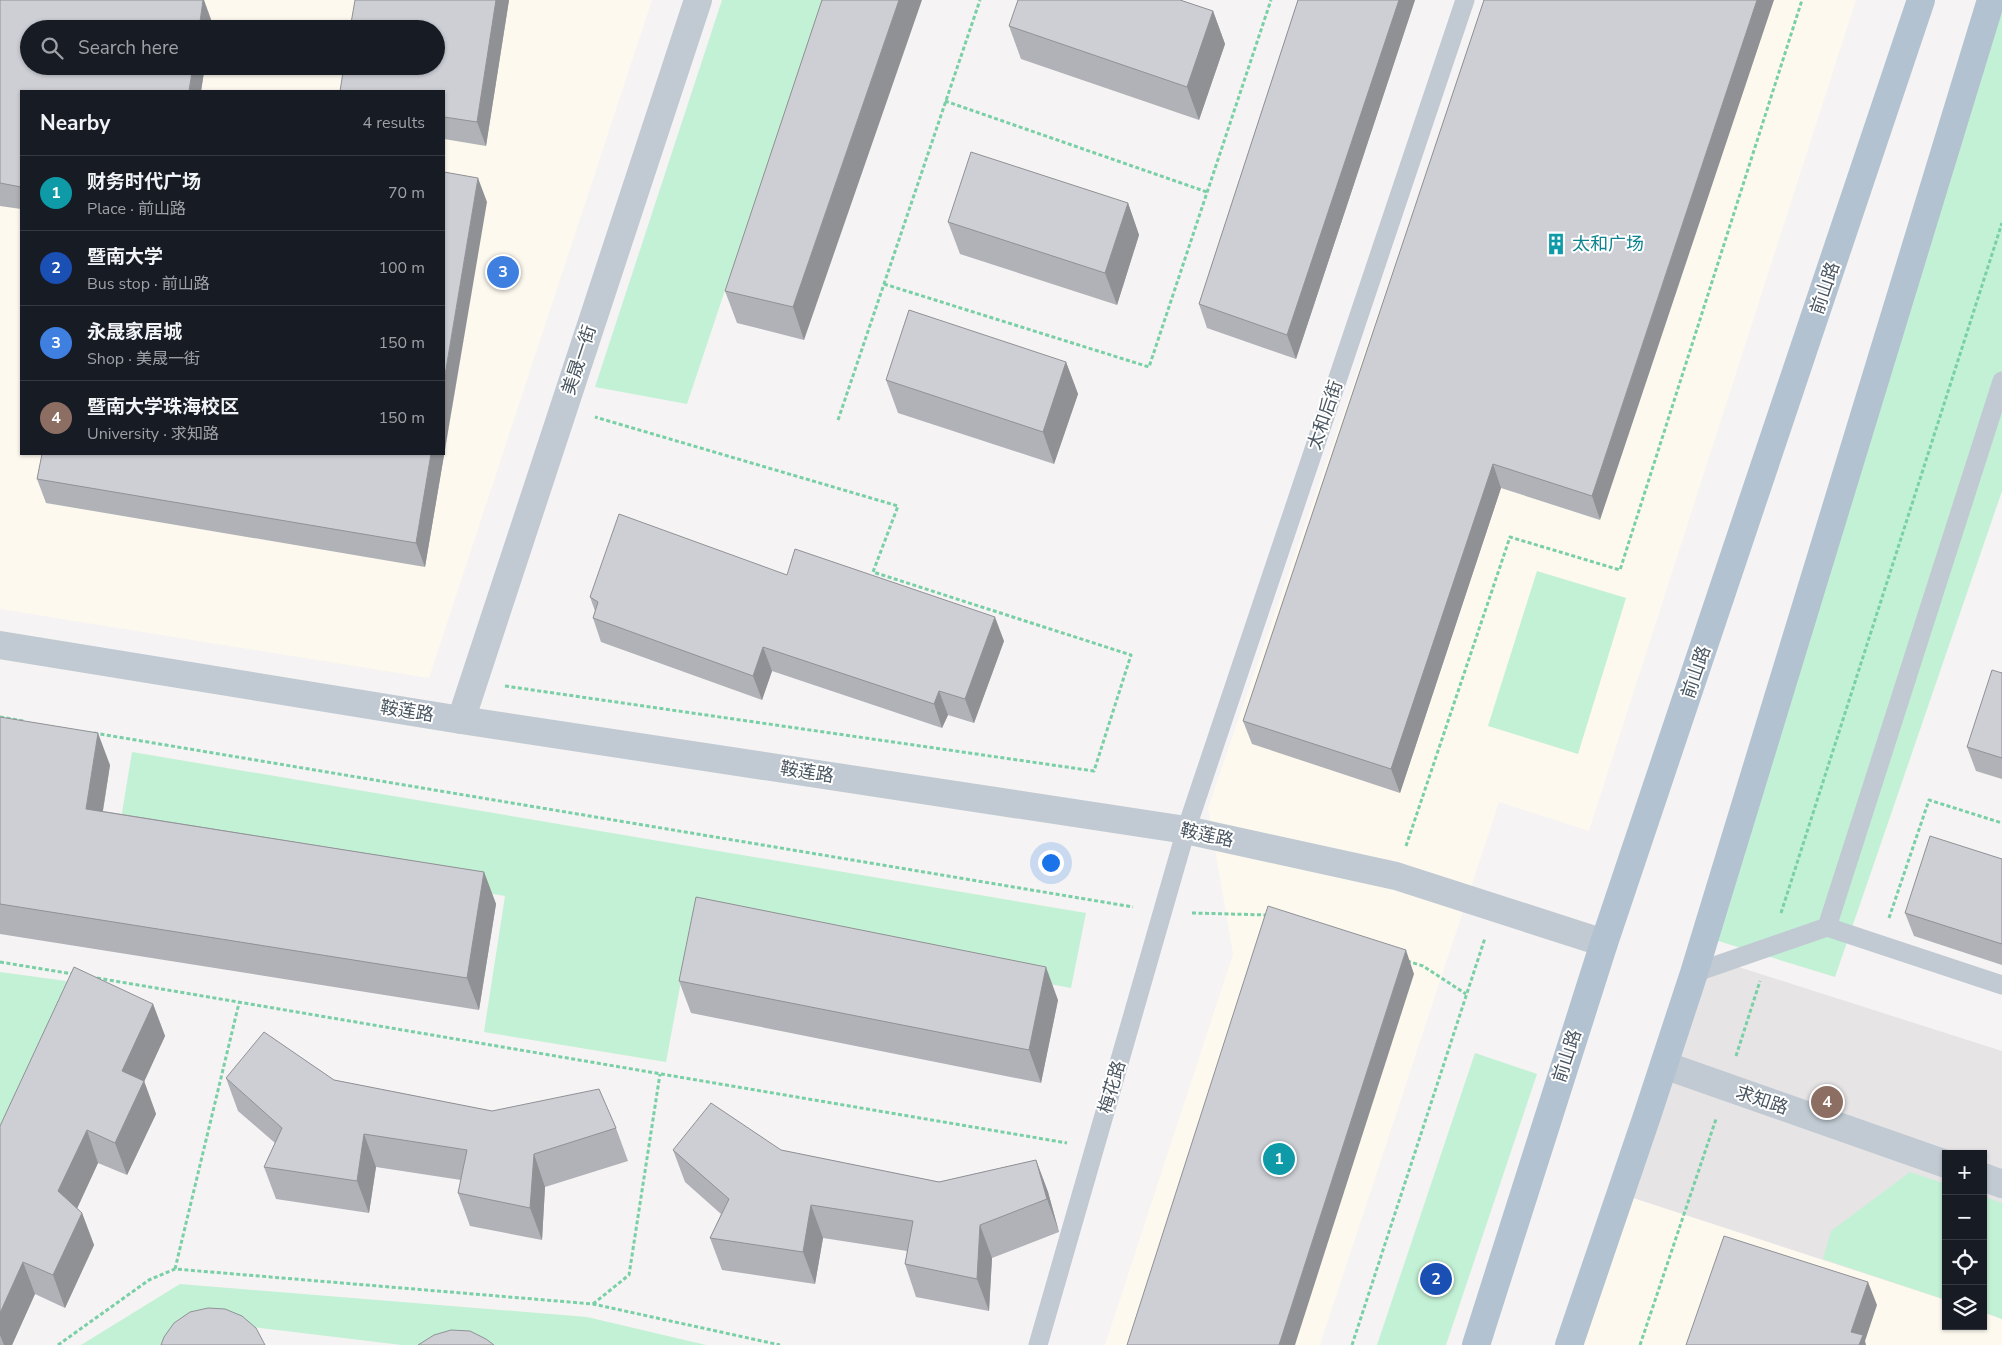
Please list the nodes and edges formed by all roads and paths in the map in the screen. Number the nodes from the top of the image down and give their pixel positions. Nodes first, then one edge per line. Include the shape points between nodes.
1 (698, 0) edge
2 (980, 0) edge
3 (1271, 0) edge
4 (1465, 0) edge
5 (1802, 0) edge
6 (1921, 0) edge
7 (1991, 0) edge
8 (945, 102) junction
9 (1207, 192) junction
10 (2002, 223) edge
11 (884, 284) junction
12 (2002, 381) edge
13 (564, 407) junction
14 (838, 420) dead end
15 (0, 645) edge
16 (474, 682) junction
17 (0, 717) edge
18 (461, 720) junction
19 (30, 722) edge
20 (89, 732) edge
21 (2002, 823) edge
22 (1186, 830) junction
23 (1396, 876) junction
24 (1495, 907) junction
25 (1162, 912) junction
26 (1276, 915) edge
27 (1827, 927) junction
28 (1604, 943) junction
29 (1880, 945) junction
30 (1770, 947) junction
31 (1405, 960) edge
32 (0, 962) edge
33 (1694, 973) junction
34 (77, 975) edge
35 (96, 978) edge
36 (2002, 985) edge
37 (1466, 994) junction
38 (239, 1003) junction
39 (1664, 1065) junction
40 (660, 1074) junction
41 (1726, 1087) junction
42 (1095, 1147) junction
43 (1942, 1163) edge
44 (1987, 1178) edge
45 (2002, 1184) edge
46 (175, 1269) junction
47 (594, 1304) junction
48 (58, 1345) edge
49 (780, 1345) edge
50 (1038, 1345) edge
51 (1352, 1345) edge
52 (1476, 1345) edge
53 (1568, 1345) edge
54 (1640, 1345) edge

1 - 13 street, 美晟一街
2 - 8 path
3 - 9 path
4 - 22 lane, 太和后街
5 - 23 path via 1620,570 1510,537
6 - 28 main road, 前山路
7 - 33 main road
8 - 9 path
8 - 11 path
9 - 11 path via 1149,367
10 - 30 path
11 - 14 path
12 - 27 lane
13 - 16 street, 美晟一街
13 - 16 path via 898,506 874,572 1131,655 1094,771
15 - 18 street, 鞍莲路
16 - 18 street, 美晟一街
17 - 19 path
18 - 22 street, 鞍莲路
20 - 25 path
21 - 29 path via 1928,800
22 - 23 street, 鞍莲路
22 - 25 lane, 梅花路
23 - 24 street, 鞍莲路
24 - 28 street, 鞍莲路
24 - 37 path
25 - 26 path
25 - 42 lane, 梅花路
27 - 29 lane
27 - 30 lane
28 - 52 main road, 前山路
29 - 36 lane
30 - 33 lane
30 - 41 path
31 - 37 path via 1423,966
32 - 34 path
33 - 39 main road
35 - 38 path
37 - 51 path
38 - 40 path
38 - 46 path
39 - 41 street, 求知路
39 - 53 main road
40 - 42 path
40 - 47 path via 628,1275
41 - 43 street, 求知路
41 - 54 path
42 - 50 lane, 梅花路
44 - 45 street
46 - 47 path
46 - 48 path via 149,1280
47 - 49 path

